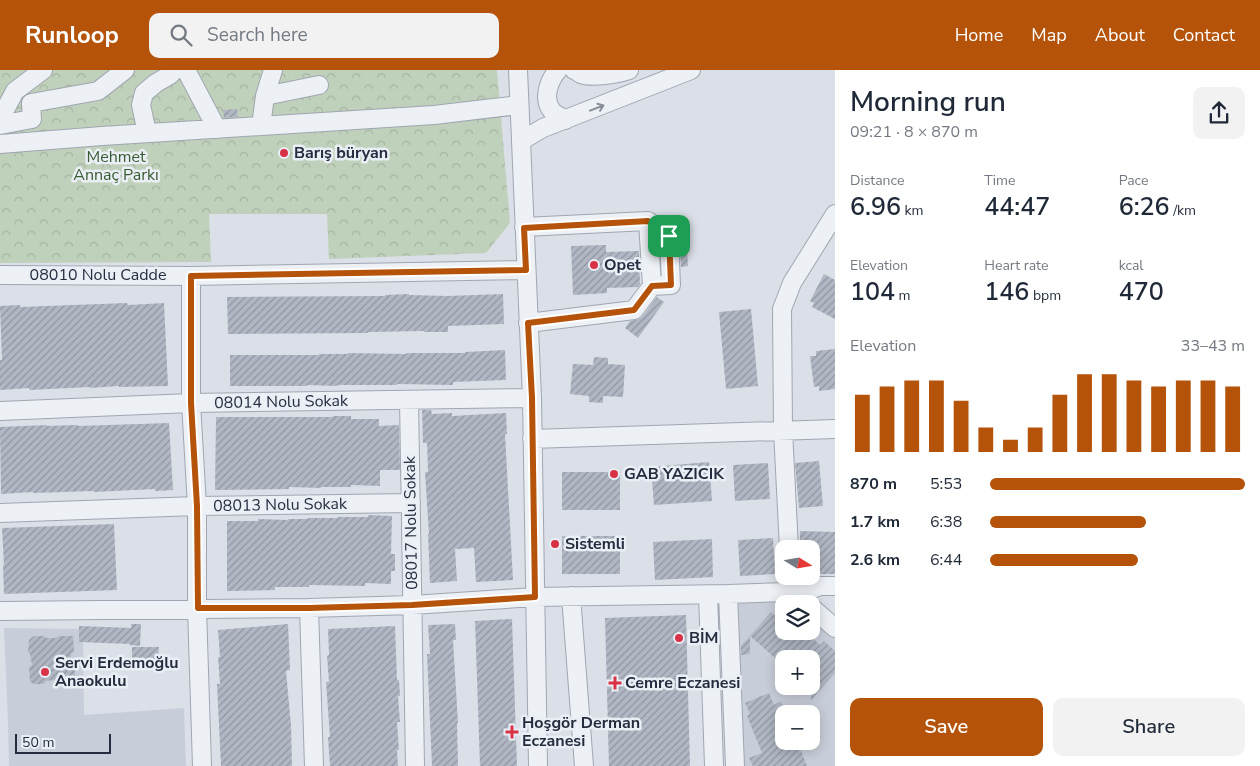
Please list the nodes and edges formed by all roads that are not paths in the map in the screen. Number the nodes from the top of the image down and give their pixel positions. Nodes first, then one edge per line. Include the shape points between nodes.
1 (43, 70) edge
2 (125, 70) edge
3 (175, 70) edge
4 (186, 70) edge
5 (273, 70) edge
6 (518, 70) edge
7 (558, 70) edge
8 (574, 70) edge
9 (629, 70) edge
10 (691, 70) edge
11 (319, 85) dead end
12 (265, 96) junction
13 (519, 105) junction
14 (0, 119) edge
15 (565, 120) junction
16 (0, 126) edge
17 (261, 126) junction
18 (217, 129) junction
19 (147, 133) junction
20 (520, 141) junction
21 (0, 144) edge
22 (835, 214) edge
23 (524, 228) junction
24 (526, 270) junction
25 (0, 275) edge
26 (191, 276) junction
27 (528, 323) junction
28 (532, 398) junction
29 (409, 400) junction
30 (191, 403) junction
31 (0, 412) edge
32 (835, 429) edge
33 (783, 430) junction
34 (532, 440) junction
35 (411, 503) junction
36 (197, 506) junction
37 (0, 513) edge
38 (789, 540) edge
39 (835, 586) edge
40 (796, 592) edge
41 (728, 594) junction
42 (708, 595) junction
43 (571, 596) junction
44 (535, 597) junction
45 (412, 605) junction
46 (198, 608) junction
47 (309, 608) junction
48 (0, 611) edge
49 (820, 615) edge
50 (835, 628) edge
51 (714, 765) edge
52 (202, 766) edge
53 (314, 766) edge
54 (415, 766) edge
55 (538, 766) edge
56 (584, 766) edge
57 (735, 766) edge

1 - 14 street via 15,91
2 - 16 street via 98,91 31,104 32,119
3 - 19 street via 144,93 141,105
4 - 18 street
5 - 12 street
6 - 13 street
7 - 15 street via 548,89 548,102 552,111
8 - 9 street via 582,75 597,76
15 -> 10 street
11 - 12 street
12 - 17 street
13 - 17 street via 434,115
13 - 20 street
15 - 20 street
17 - 18 street
18 - 19 street
19 - 21 street
20 - 23 street
22 - 33 street via 792,284 782,309
23 - 24 street
23 - 27 street via 648,221 669,236 671,285 652,286 634,310
24 - 26 street, 08010 Nolu Cadde
24 - 27 street
25 - 26 street, 08010 Nolu Cadde
26 - 30 street
27 - 28 street
28 - 29 street, 08014 Nolu Sokak
28 - 34 street
29 - 30 street, 08014 Nolu Sokak
29 - 35 street, 08017 Nolu Sokak
30 - 31 street, 08014 Nolu Sokak
30 - 36 street
32 - 33 street
33 - 34 street
33 - 38 street
34 - 44 street
35 - 36 street, 08013 Nolu Sokak
35 - 45 street, 08017 Nolu Sokak
36 - 37 street, 08013 Nolu Sokak
36 - 46 street
39 - 40 street
40 - 41 street
41 - 42 street
41 - 57 street
42 - 43 street
42 - 51 street
43 - 44 street
43 - 56 street
44 - 45 street
44 - 55 street
45 - 47 street
45 - 54 street, 08017 Nolu Sokak
46 - 47 street
46 - 48 street
46 - 52 street
47 - 53 street
49 - 50 street

